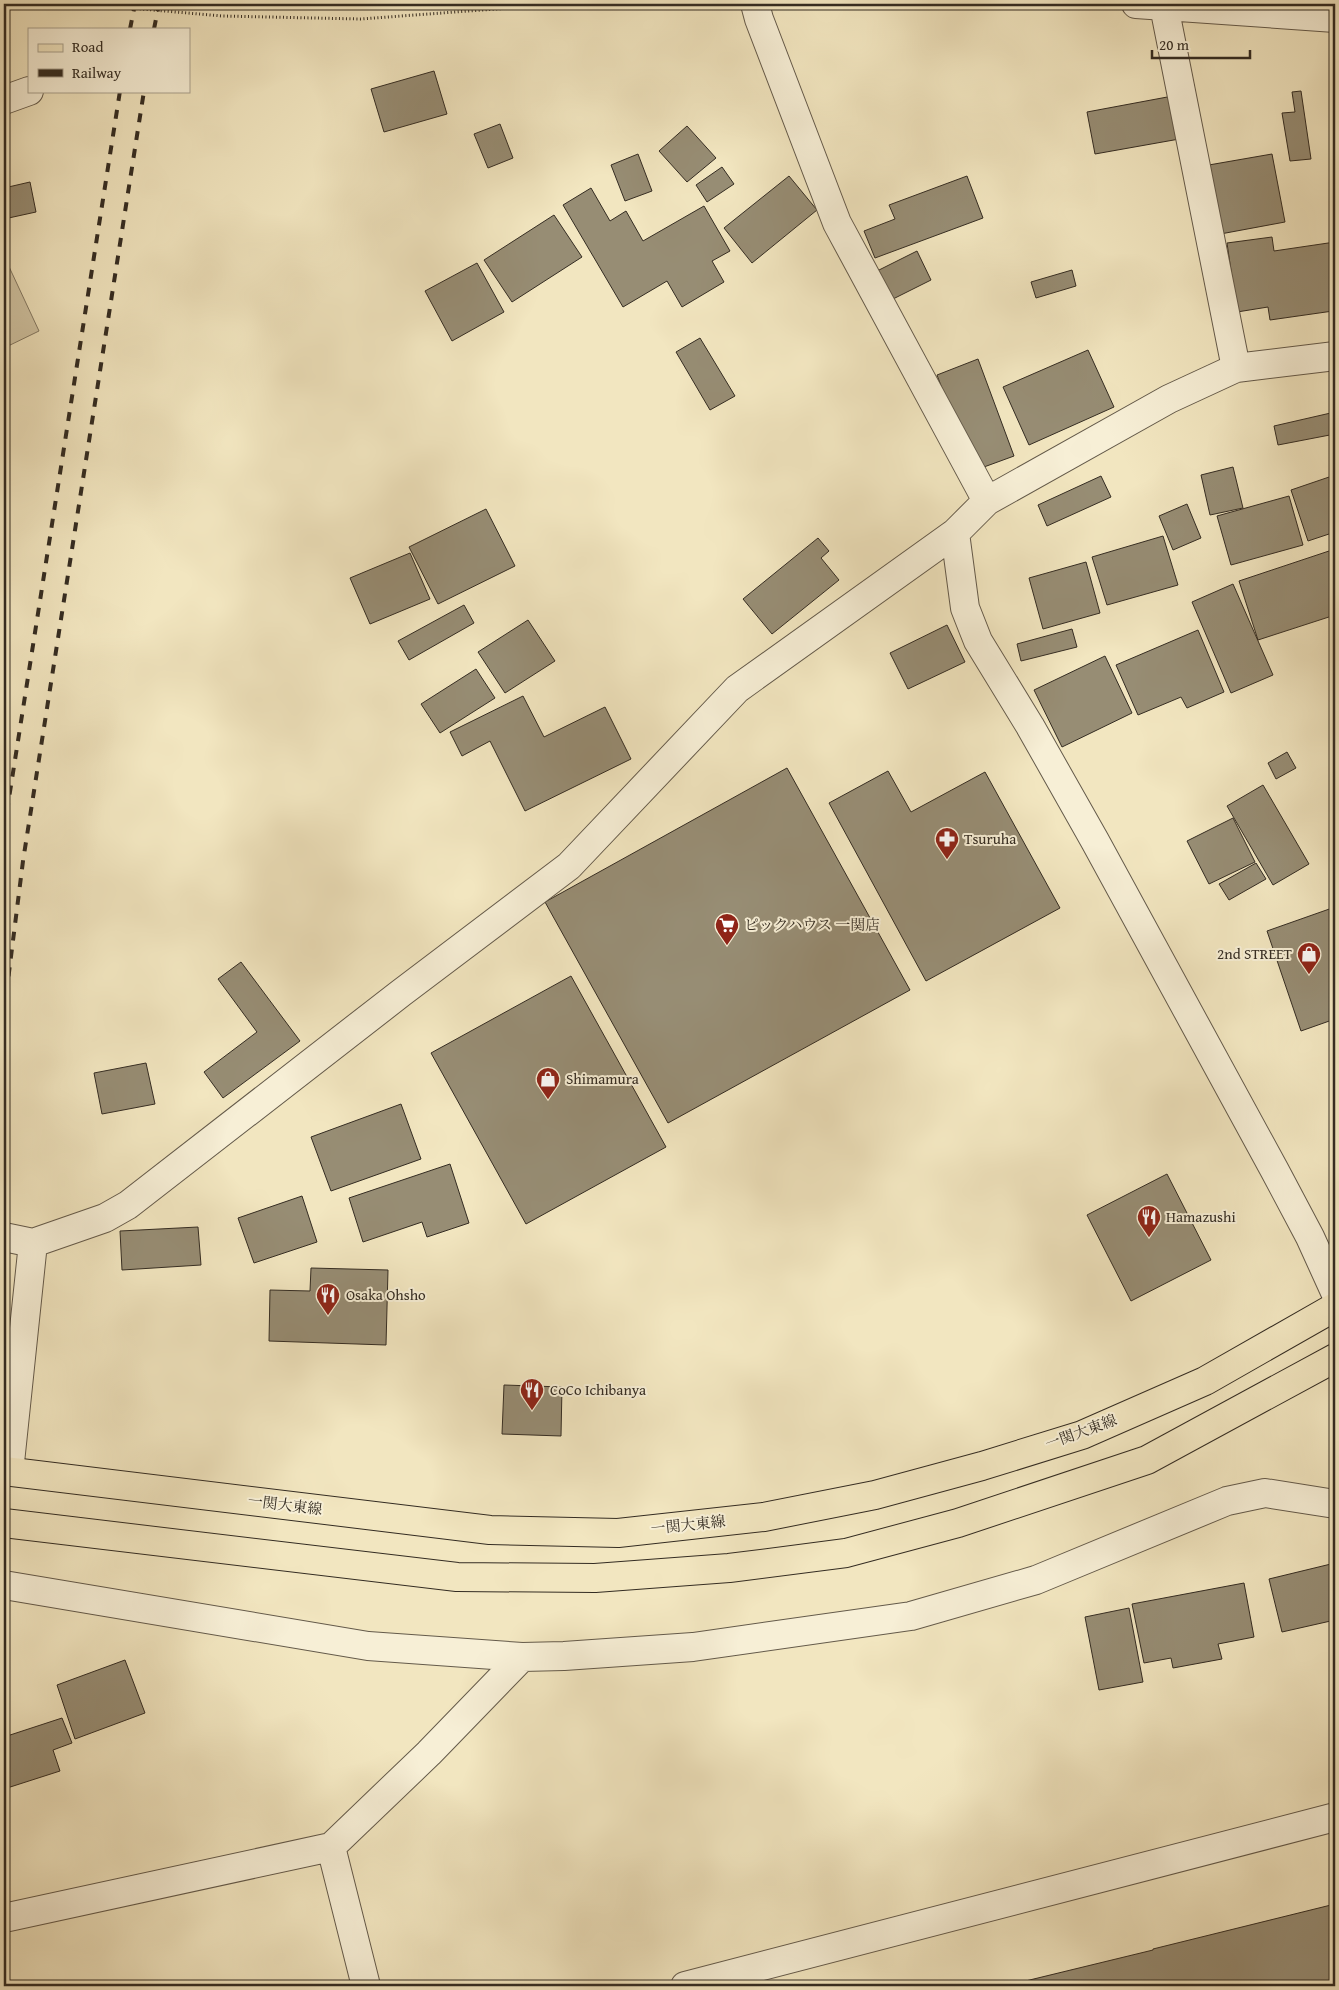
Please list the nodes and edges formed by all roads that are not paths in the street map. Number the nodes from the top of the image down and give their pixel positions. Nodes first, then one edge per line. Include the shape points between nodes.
1 (755, 4) edge
2 (1136, 4) edge
3 (1164, 6) junction
4 (1335, 18) edge
5 (28, 91) edge
6 (4, 100) edge
7 (1335, 356) edge
8 (1236, 368) junction
9 (987, 502) junction
10 (955, 533) junction
11 (4, 1238) edge
12 (34, 1243) junction
13 (1335, 1292) edge
14 (1335, 1307) edge
15 (1335, 1358) edge
16 (7, 1471) edge
17 (1335, 1504) edge
18 (4, 1524) edge
19 (4, 1585) edge
20 (522, 1657) junction
21 (1335, 1817) edge
22 (331, 1847) junction
23 (4, 1918) edge
24 (366, 1986) edge
25 (685, 1986) edge

1 - 9 street via 837,223
2 - 3 street
3 - 4 street
3 - 8 street
5 - 6 street
7 - 8 street
8 - 9 street via 1169,400
9 - 10 street
10 - 12 street via 737,688 569,866 128,1205 106,1218
10 - 13 street via 965,608 978,641 1095,842 1310,1236
11 - 12 street
12 - 16 street
14 - 16 main road, 一関大東線 via 1205,1381 1082,1435 875,1495 764,1517 618,1533 490,1530
15 - 18 main road via 1147,1460 958,1523 846,1553 729,1568 595,1578 457,1577
17 - 20 street via 1265,1493 1227,1501 1036,1580 911,1616 693,1647
19 - 20 street via 368,1646
20 - 22 street
21 - 25 street
22 - 23 street
22 - 24 street

